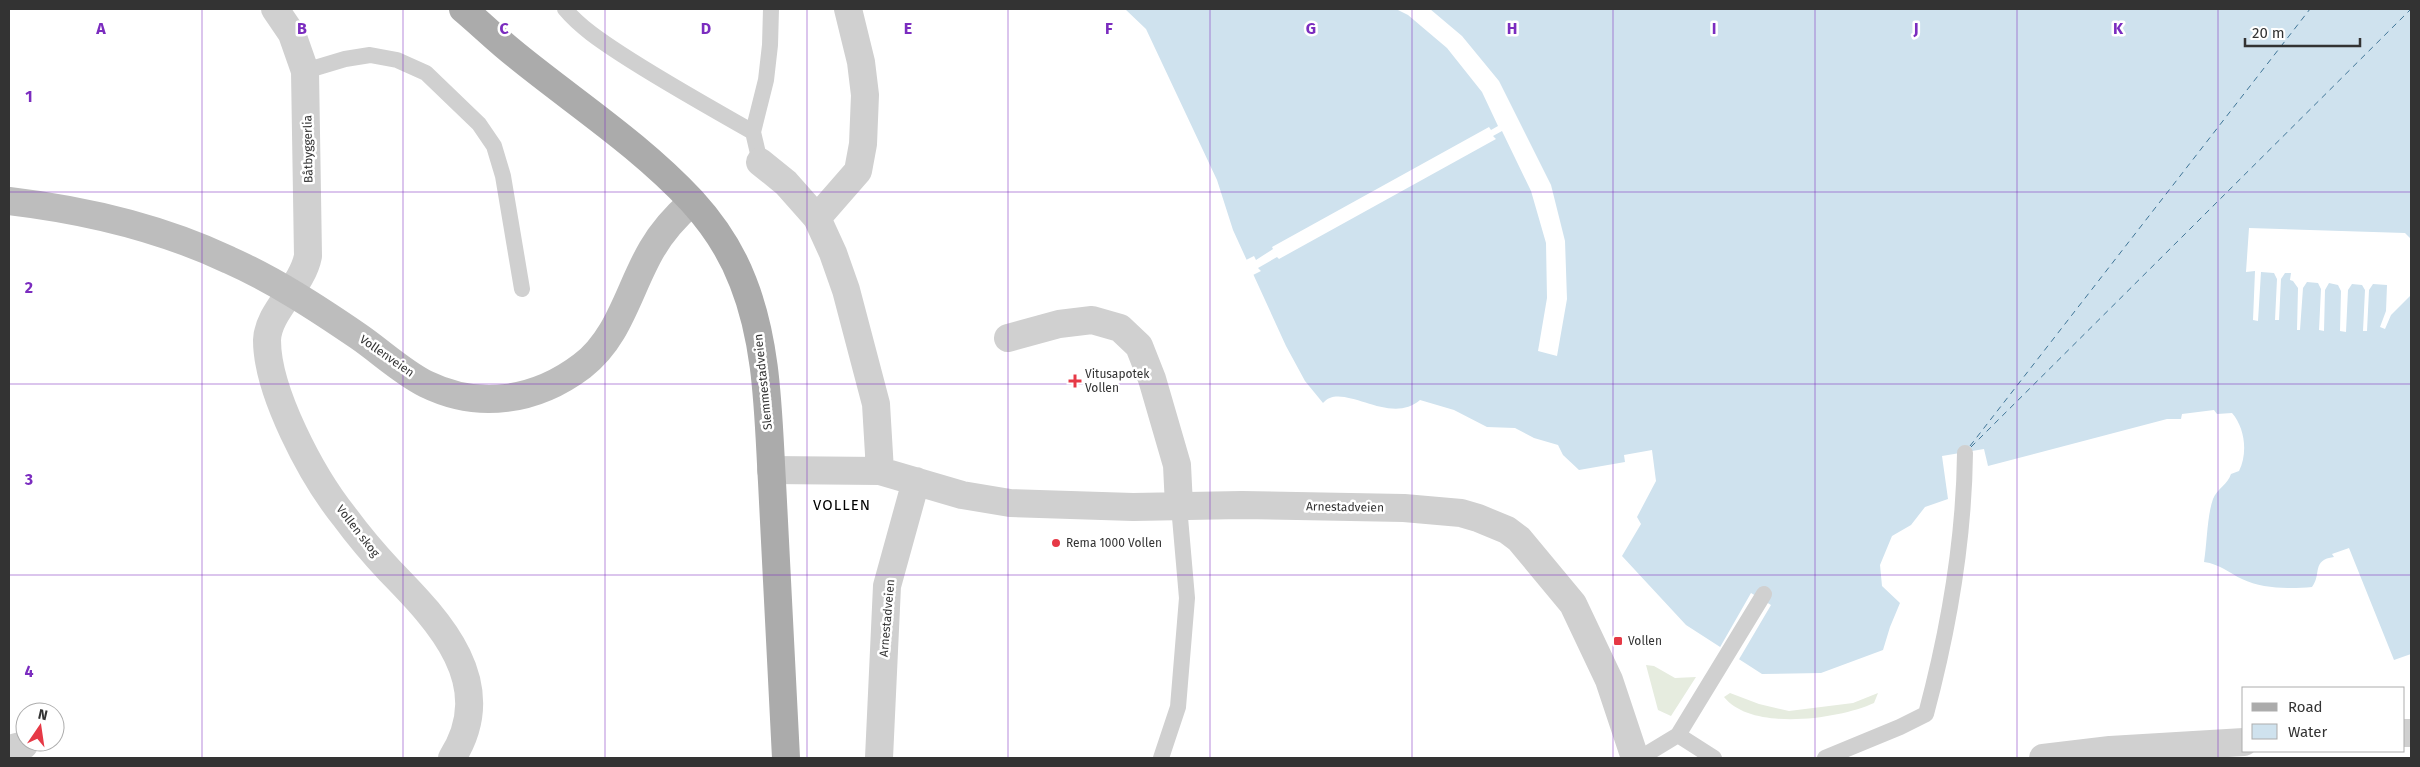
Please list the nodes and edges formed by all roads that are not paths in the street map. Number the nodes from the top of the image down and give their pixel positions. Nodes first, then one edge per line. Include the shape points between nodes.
1 (275, 9) edge
2 (463, 9) edge
3 (565, 9) edge
4 (772, 9) edge
5 (848, 9) edge
6 (306, 72) junction
7 (753, 132) junction
8 (760, 162) joint
9 (9, 201) edge
10 (692, 202) junction
11 (817, 218) junction
12 (522, 288) dead end
13 (291, 293) junction
14 (1008, 338) dead end
15 (1965, 453) dead end
16 (771, 470) junction
17 (880, 471) junction
18 (916, 481) junction
19 (1179, 506) junction
20 (1764, 594) dead end
21 (1678, 734) junction
22 (2242, 742) edge
23 (452, 758) edge
24 (786, 758) edge
25 (879, 758) edge
26 (1160, 758) edge
27 (1635, 758) edge
28 (1640, 758) edge
29 (1714, 758) edge
30 (1825, 758) edge
31 (2044, 758) edge

1 - 6 street, Båtbyggerlia via 297,44
2 - 10 main road, Slemmestadveien via 628,142
3 - 7 lane via 599,40
4 - 7 lane via 766,80
5 - 11 street via 862,62 865,95 863,144 858,171
6 - 12 lane via 344,59 370,55 397,60 426,73 479,124 494,146 502,176
6 - 13 street, Båtbyggerlia via 308,256 302,277
7 - 8 lane
8 - 11 street via 786,183
9 - 13 main road, Vollenveien via 89,213 168,235 230,260
10 - 13 main road, Vollenveien via 670,222 651,250 626,305 601,348 584,365 561,380 515,398 466,397 425,383
10 - 16 main road, Slemmestadveien via 737,268 754,316 762,363
11 - 17 street via 846,290 876,404
13 - 23 street, Vollen skog via 272,321 267,341 275,383 307,458 342,514 426,608 454,647 468,687 468,705 463,734
14 - 19 street via 1059,324 1092,320 1120,328 1139,346 1177,465
15 - 30 lane via 1965,504 1958,568 1926,714
16 - 17 street, Arnestadveien
16 - 24 main road, Slemmestadveien
17 - 18 street, Arnestadveien
18 - 19 street, Arnestadveien via 962,495 1010,503
18 - 25 street, Arnestadveien via 887,586
19 - 26 lane via 1187,598 1178,706
19 - 27 street, Arnestadveien via 1432,510 1461,513 1507,530 1528,547 1573,604 1609,680
20 - 21 lane
21 - 28 lane
21 - 29 lane
22 - 31 street via 2110,750

